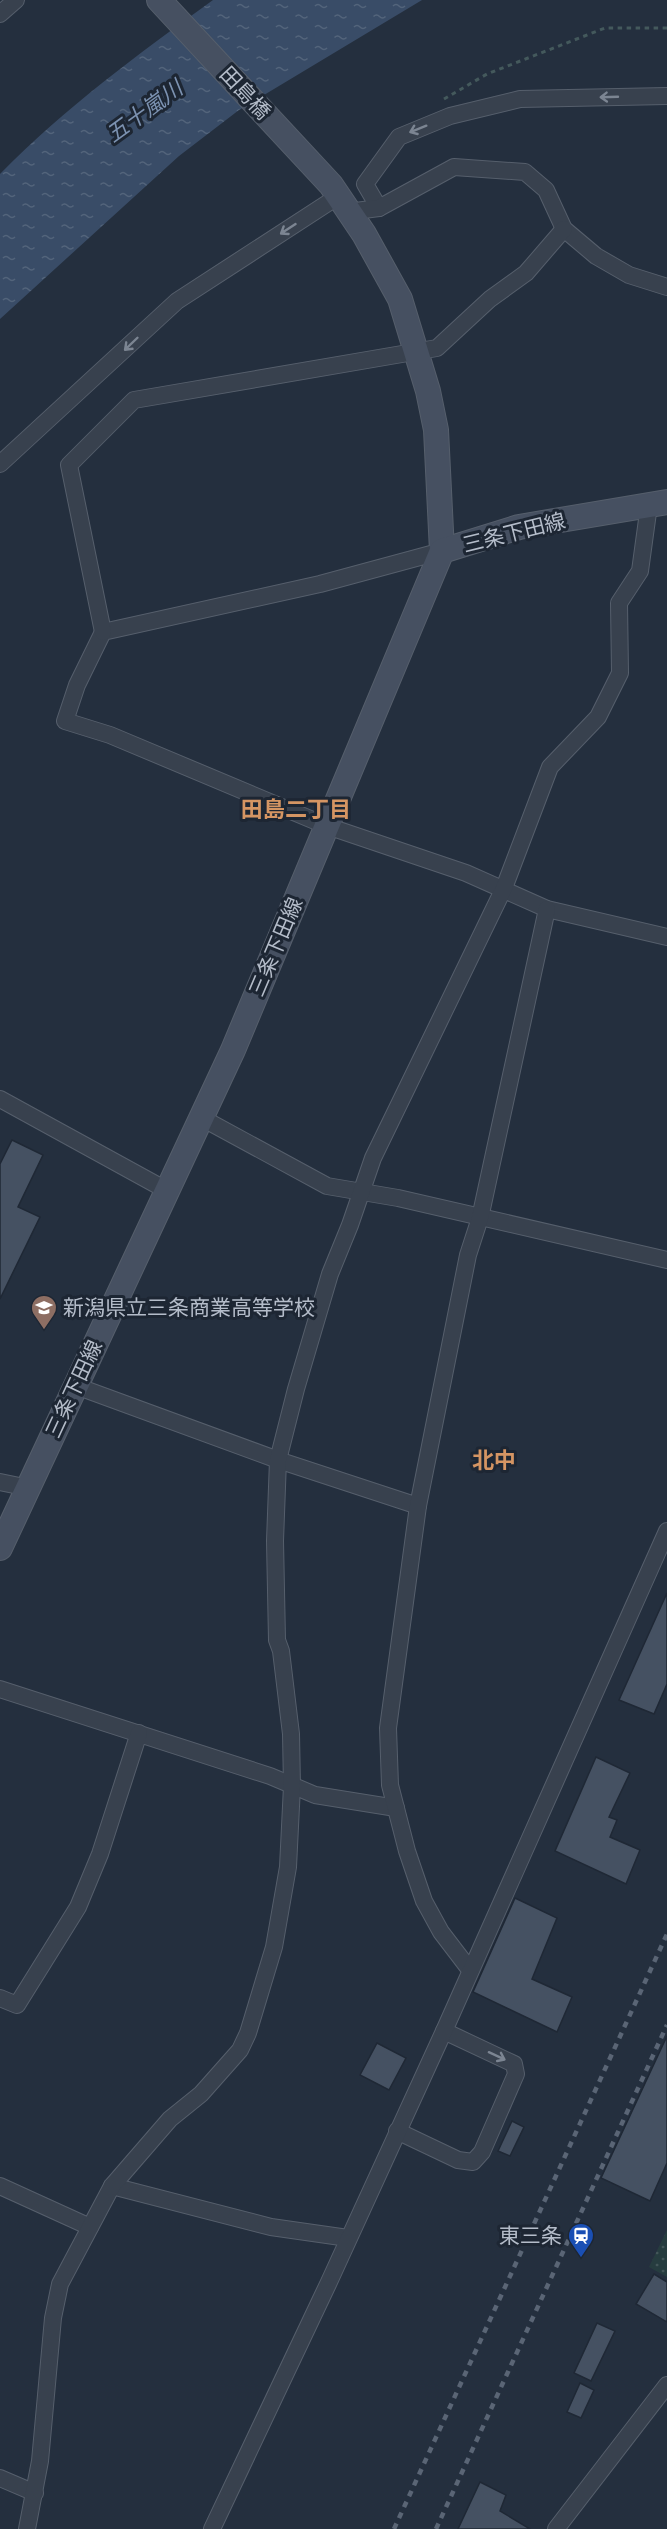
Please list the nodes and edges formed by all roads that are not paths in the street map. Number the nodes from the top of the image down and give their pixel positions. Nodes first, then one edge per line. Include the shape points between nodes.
1 (16, 0) edge
2 (159, 0) edge
3 (0, 14) edge
4 (667, 96) edge
5 (339, 198) junction
6 (379, 208) junction
7 (564, 229) junction
8 (667, 287) edge
9 (416, 350) junction
10 (0, 464) edge
11 (658, 503) edge
12 (442, 551) junction
13 (103, 632) junction
14 (327, 826) junction
15 (504, 888) junction
16 (547, 909) junction
17 (667, 937) edge
18 (0, 1099) edge
19 (200, 1117) junction
20 (166, 1190) junction
21 (360, 1194) junction
22 (480, 1218) junction
23 (667, 1260) edge
24 (76, 1386) junction
25 (278, 1460) junction
26 (0, 1482) edge
27 (28, 1488) junction
28 (417, 1506) junction
29 (667, 1531) edge
30 (0, 1548) edge
31 (0, 1689) edge
32 (139, 1733) junction
33 (292, 1786) junction
34 (396, 1808) junction
35 (470, 1970) junction
36 (0, 1998) edge
37 (444, 2031) junction
38 (397, 2131) junction
39 (0, 2186) edge
40 (112, 2186) junction
41 (90, 2227) junction
42 (348, 2238) junction
43 (667, 2385) edge
44 (0, 2478) edge
45 (35, 2493) junction
46 (27, 2529) edge
47 (212, 2529) edge
48 (556, 2529) edge

1 - 3 street
2 - 5 main road, 田島橋
4 -> 6 street via 520,99 450,116 399,137 365,184
5 - 6 street
5 - 9 main road, 田島橋 via 400,299
5 -> 10 street via 177,301
6 - 7 street via 454,167 525,172 546,190
7 - 8 street via 596,256 629,275
7 - 9 street via 526,273 490,299 437,348
9 - 12 main road, 田島橋 via 436,430
9 - 13 street via 134,400 69,465
11 - 12 main road, 三条下田線 via 519,527
11 - 15 street via 640,571 619,603 620,673 598,717 550,767
12 - 13 street via 320,584
12 - 14 main road, 三条下田線
13 - 14 street via 65,721 110,735
14 - 15 street
14 - 19 main road, 三条下田線 via 233,1050
15 - 16 street
15 - 21 street via 373,1158
16 - 17 street
16 - 22 street
18 - 20 street
19 - 20 main road, 三条下田線
19 - 21 street via 327,1186
20 - 24 main road, 三条下田線
21 - 22 street via 398,1198
21 - 25 street via 330,1274
22 - 23 street
22 - 28 street via 468,1255
24 - 25 street
24 - 27 main road, 三条下田線
25 - 28 street
25 - 33 street via 274,1541 277,1640 291,1734
26 - 27 street
27 - 30 main road, 三条下田線
28 - 34 street via 388,1728 390,1785
29 - 35 street
31 - 32 street
32 - 33 street
32 - 36 street via 100,1854 78,1907 17,2005
33 - 34 street via 315,1795
33 - 40 street via 288,1867 274,1947 240,2050 201,2094 170,2119
34 - 35 street via 424,1901 441,1932
35 - 37 street
37 - 38 street
37 -> 38 street via 514,2064 516,2074 482,2152 472,2162 458,2160
38 - 42 street
39 - 41 street
40 - 41 street
40 - 42 street via 271,2227
41 - 45 street via 60,2284 55,2307
42 - 47 street
43 - 48 street
44 - 45 street
45 - 46 street

